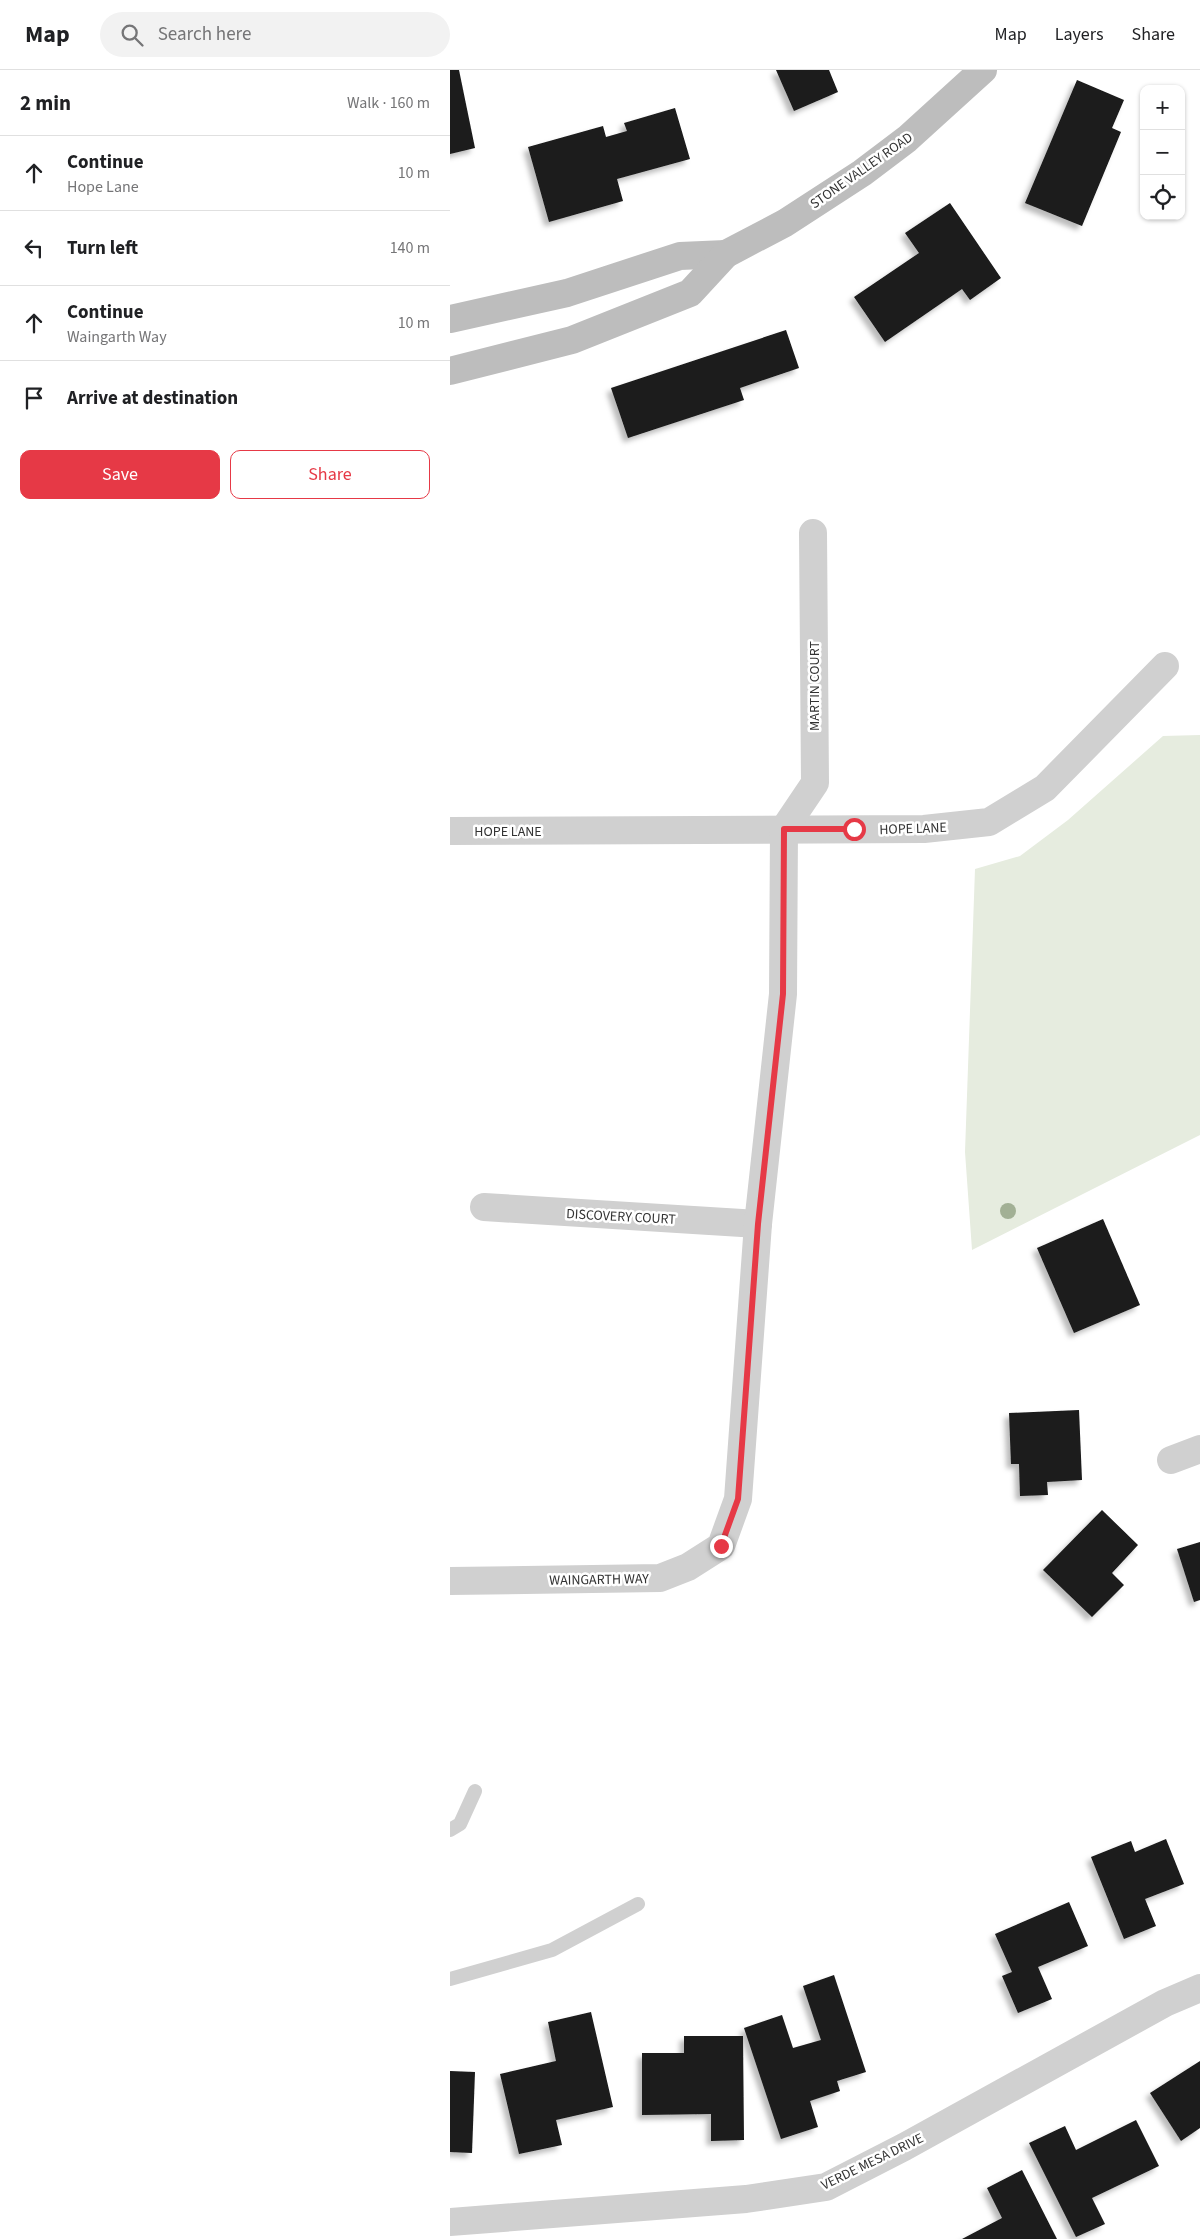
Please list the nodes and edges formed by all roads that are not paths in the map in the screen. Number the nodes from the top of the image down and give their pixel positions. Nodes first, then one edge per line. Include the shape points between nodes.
1 (984, 70) edge
2 (726, 254) junction
3 (450, 319) edge
4 (450, 371) edge
5 (813, 533) dead end
6 (1165, 666) dead end
7 (784, 829) junction
8 (450, 831) edge
9 (484, 1208) dead end
10 (758, 1224) junction
11 (1200, 1449) edge
12 (1171, 1460) dead end
13 (450, 1581) edge
14 (475, 1791) dead end
15 (450, 1830) edge
16 (638, 1904) dead end
17 (450, 1979) edge
18 (1200, 1988) edge
19 (450, 2222) edge
20 (503, 2229) edge

1 - 2 street, STONE VALLEY ROAD via 907,139 862,173 785,223
2 - 3 street, STONE VALLEY ROAD via 680,256 567,293
2 - 4 street, STONE VALLEY ROAD via 690,293 572,340
5 - 7 street, MARTIN COURT via 815,783
6 - 7 street, HOPE LANE via 1045,788 989,822 924,829
7 - 8 street, HOPE LANE
7 - 10 street, WAINGARTH WAY via 783,994
9 - 10 street, DISCOVERY COURT
10 - 13 street, WAINGARTH WAY via 738,1499 721,1546 688,1567 660,1578
11 - 12 street
14 - 15 lane via 460,1824
16 - 17 lane via 552,1950
18 - 20 street, VERDE MESA DRIVE via 1165,2003 826,2187
19 - 20 street, VERDE MESA DRIVE

